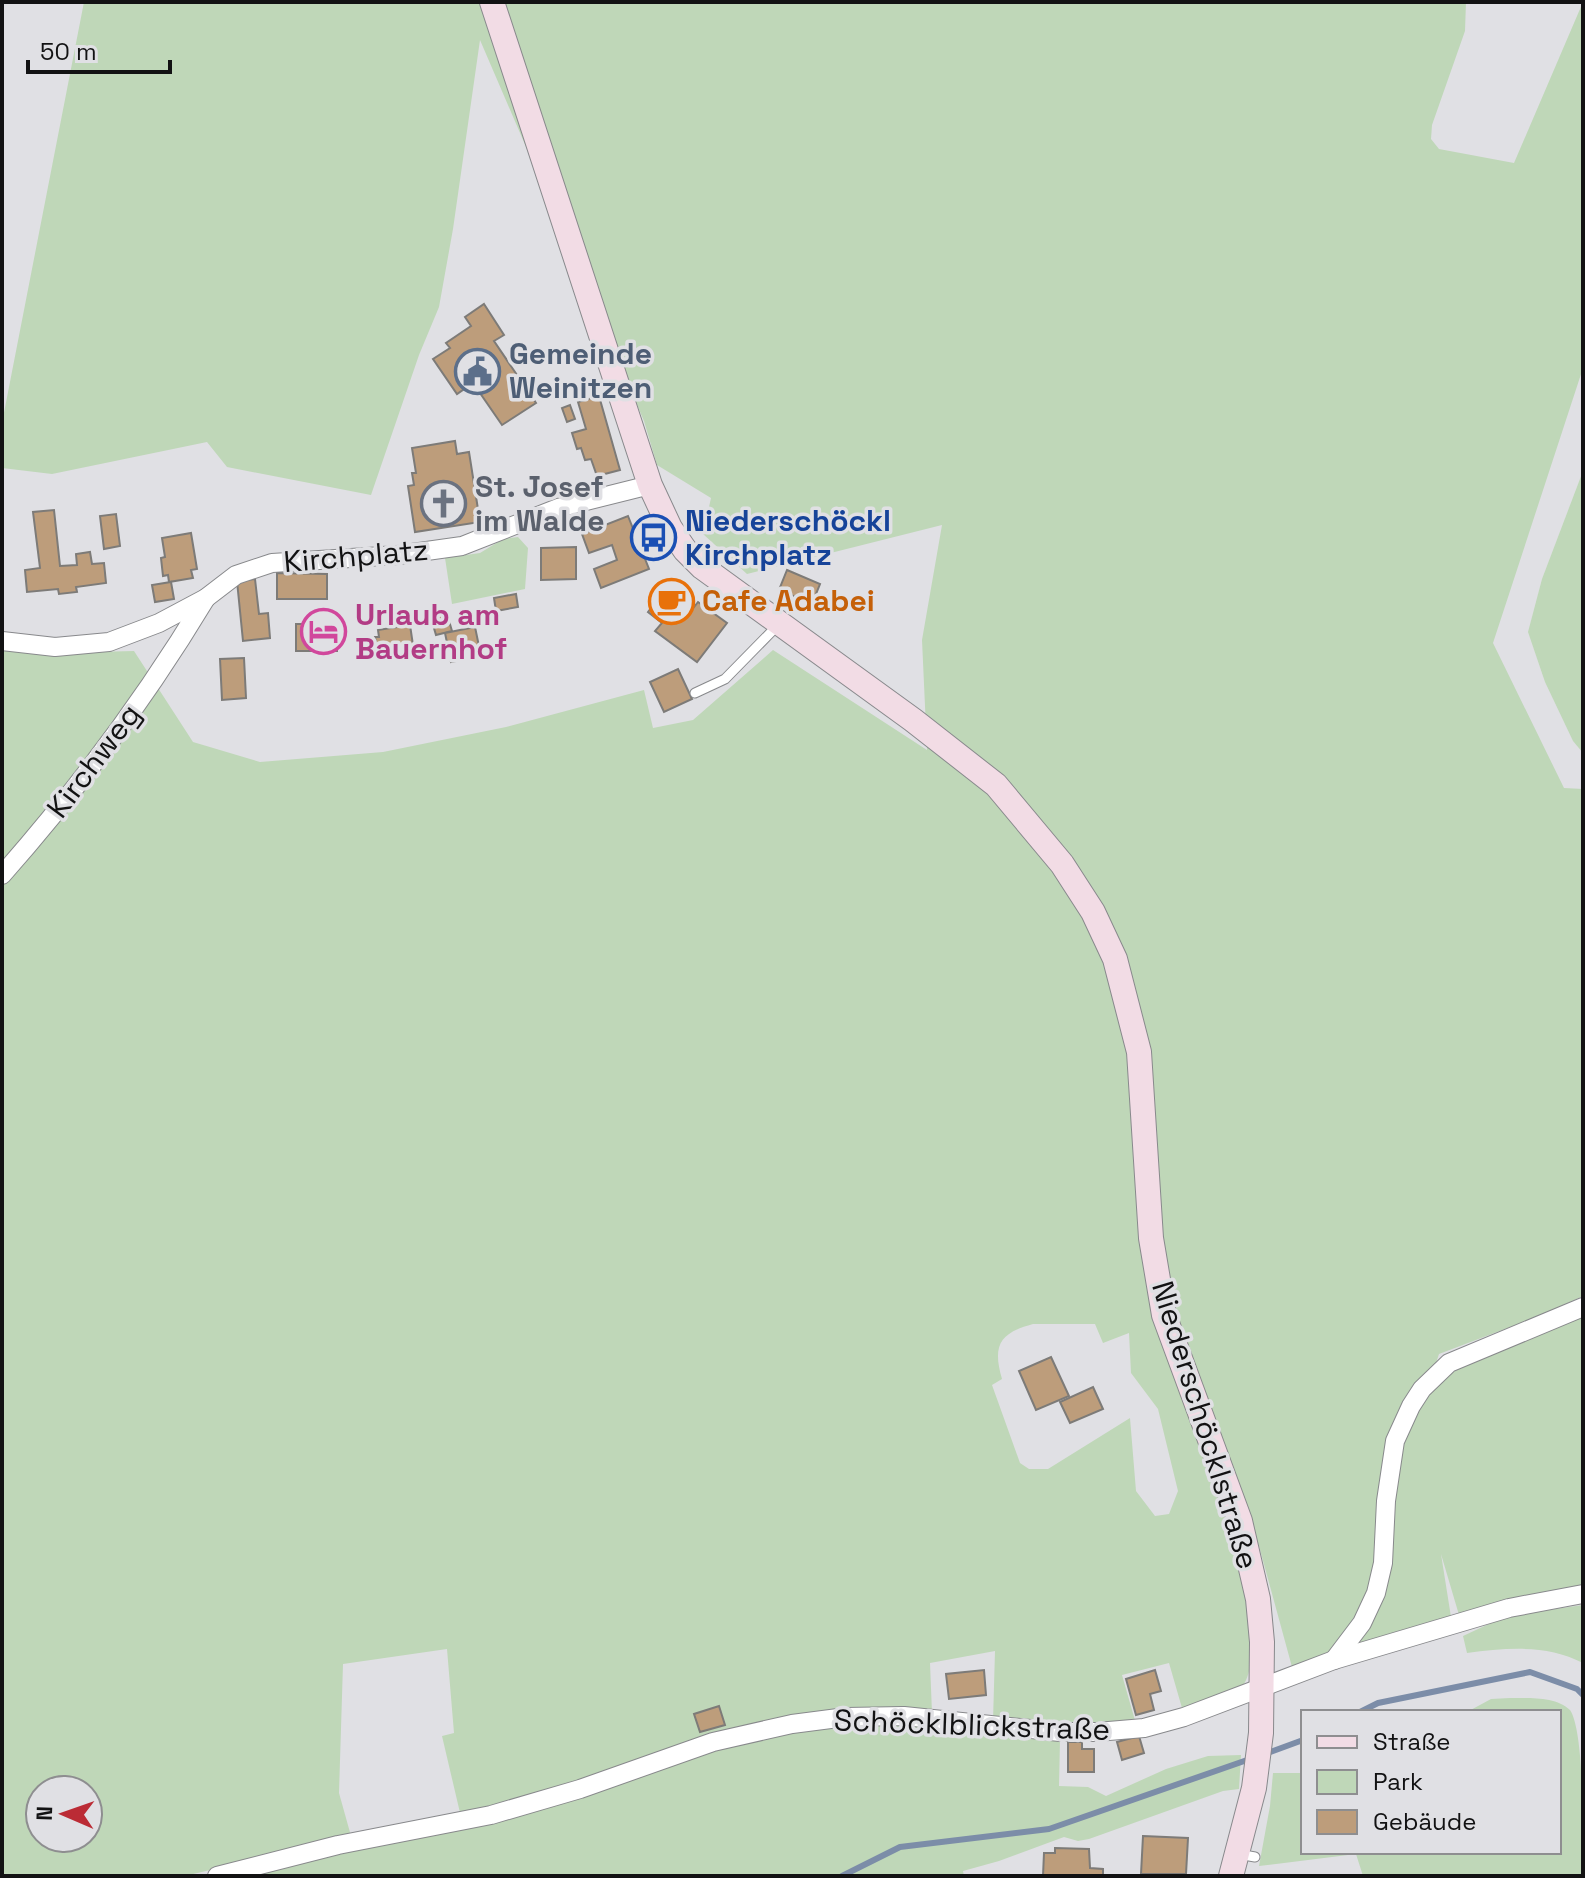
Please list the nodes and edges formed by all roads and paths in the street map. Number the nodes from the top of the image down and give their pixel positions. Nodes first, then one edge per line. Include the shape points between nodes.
1 (492, 2) edge
2 (650, 485) junction
3 (206, 598) junction
4 (159, 623) junction
5 (779, 623) junction
6 (2, 641) edge
7 (180, 642) junction
8 (695, 693) dead end
9 (2, 875) edge
10 (1583, 1307) edge
11 (1583, 1594) edge
12 (1334, 1660) junction
13 (1263, 1686) junction
14 (1241, 1862) edge
15 (217, 1876) edge

1 - 2 main road, Niederschöcklstraße
2 - 3 street, Kirchplatz via 558,508 462,546 272,563 236,575
2 - 5 main road, Niederschöcklstraße via 685,550
3 - 4 street
3 - 7 street, Kirchweg
4 - 6 street via 109,642 55,647
4 - 7 street
5 - 8 lane via 725,679
5 - 13 main road, Niederschöcklstraße via 996,785 1062,864 1115,959 1139,1052 1151,1238 1164,1315 1240,1521 1258,1599
7 - 9 street, Kirchweg via 48,822
10 - 12 street via 1449,1363 1422,1389 1395,1441 1376,1593 1362,1623
11 - 12 street, Schöcklblickstraße via 1509,1608
12 - 13 street, Schöcklblickstraße
13 - 14 main road, Niederschöcklstraße
13 - 15 street, Schöcklblickstraße via 1184,1717 1109,1732 904,1716 792,1724 713,1742 491,1815

